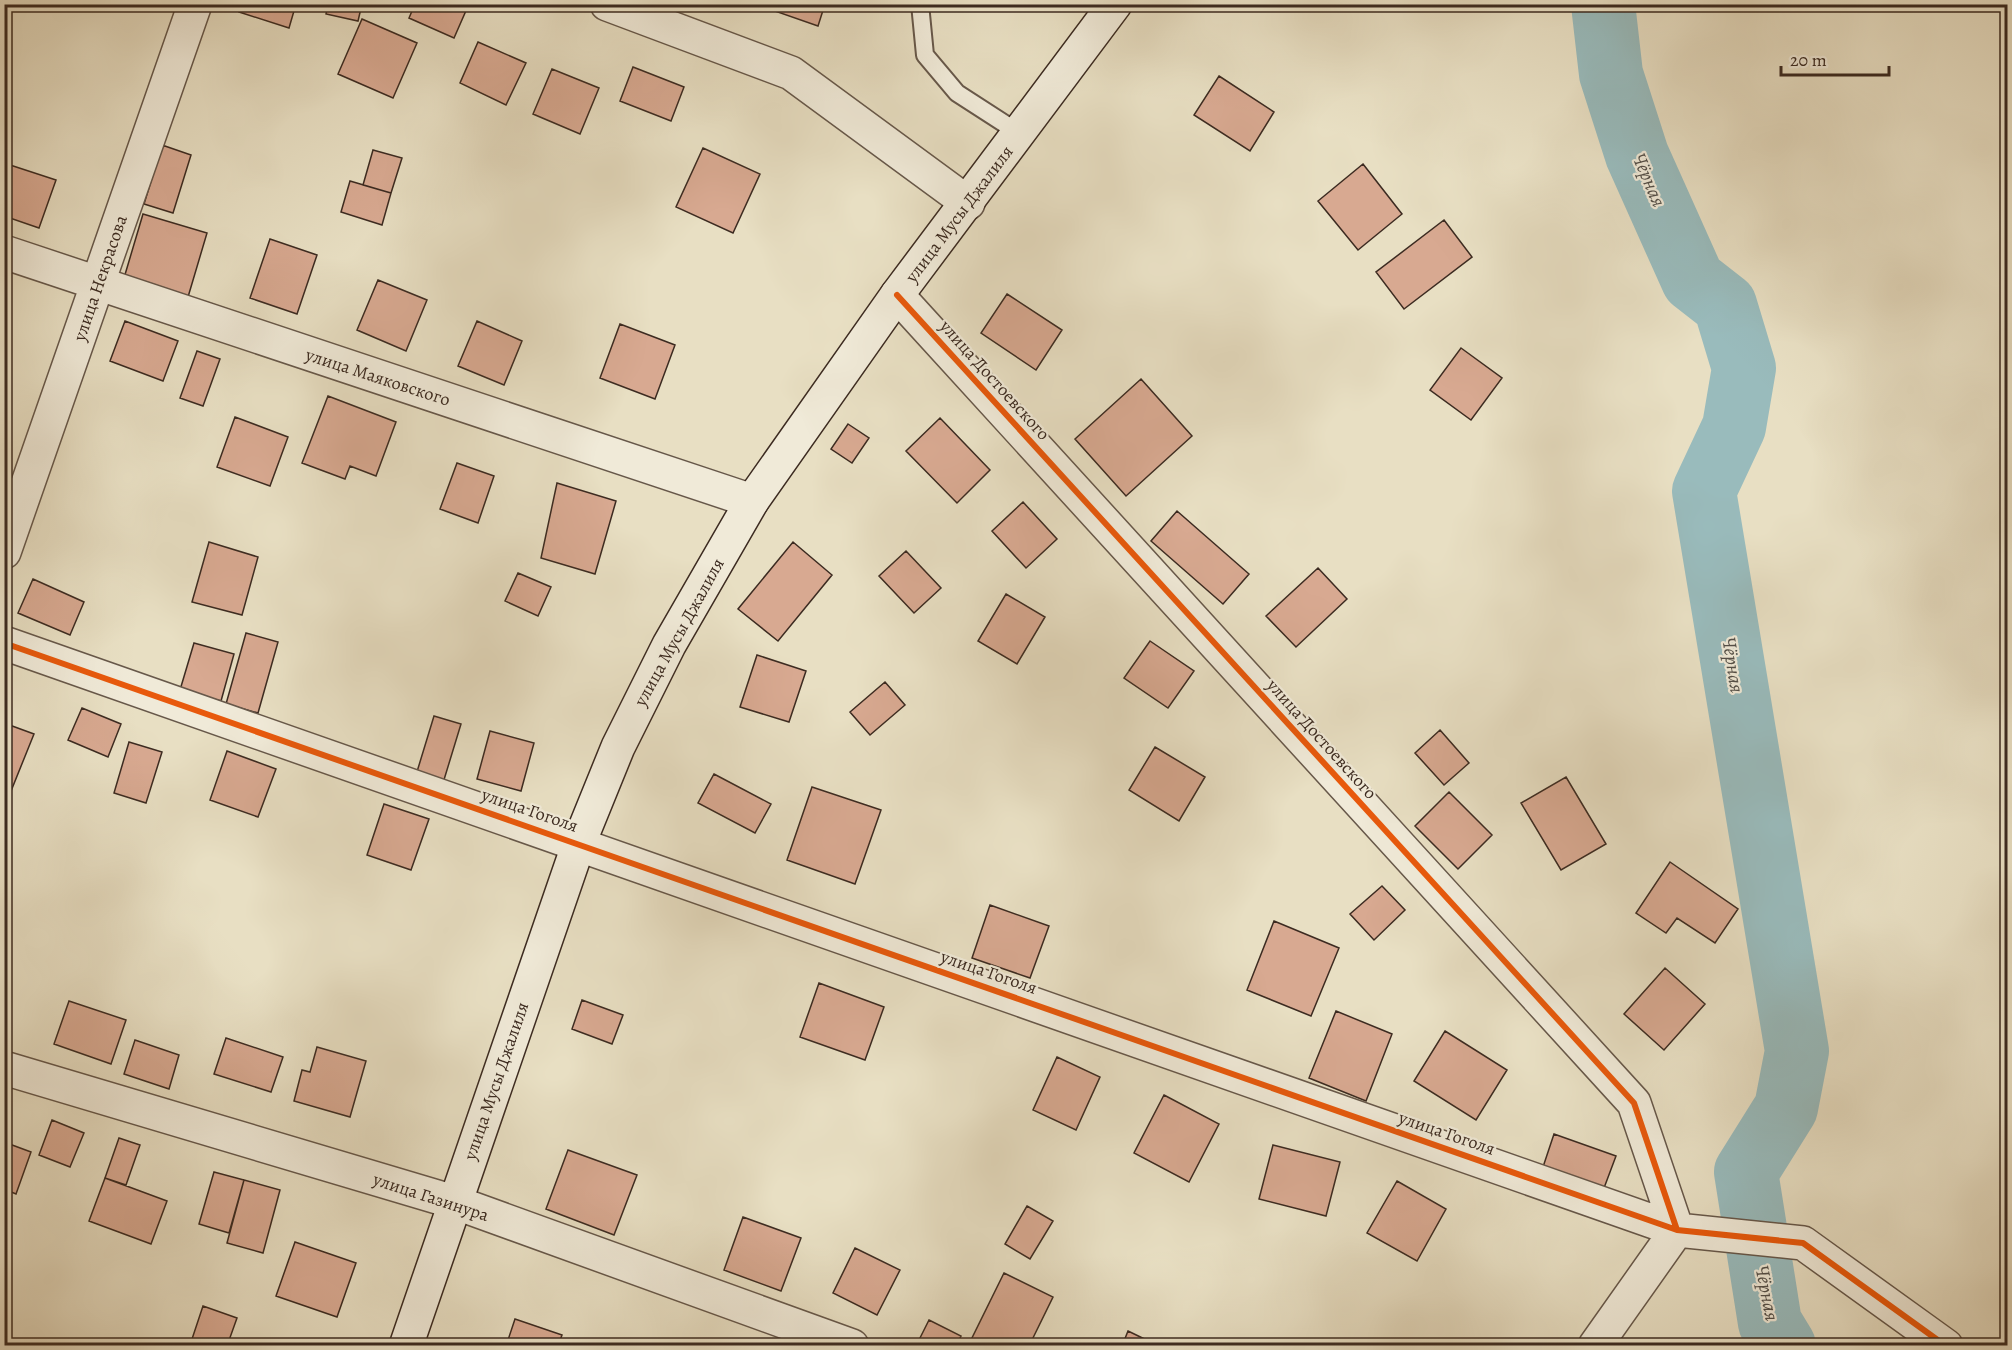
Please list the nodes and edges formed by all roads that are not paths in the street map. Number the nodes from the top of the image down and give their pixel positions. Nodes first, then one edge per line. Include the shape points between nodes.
1 (195, 4) edge
2 (607, 4) edge
3 (920, 4) edge
4 (1115, 4) edge
5 (1019, 133) junction
6 (968, 203) junction
7 (4, 252) edge
8 (98, 283) junction
9 (897, 296) junction
10 (752, 501) junction
11 (4, 552) edge
12 (4, 643) edge
13 (579, 843) junction
14 (4, 1068) edge
15 (454, 1202) junction
16 (1677, 1230) junction
17 (406, 1346) edge
18 (852, 1346) edge
19 (1595, 1346) edge
20 (1946, 1346) edge

1 - 8 street, улица Некрасова
2 - 6 street via 791,73
3 - 5 lane via 925,55 957,93
4 - 5 street, улица Мусы Джалиля
5 - 6 street, улица Мусы Джалиля
6 - 9 street, улица Мусы Джалиля
7 - 8 street, улица Маяковского
8 - 10 street, улица Маяковского
8 - 11 street, улица Некрасова
9 - 10 street, улица Мусы Джалиля
9 - 16 street, улица Достоевского via 1634,1103
10 - 13 street, улица Мусы Джалиля via 643,696
12 - 13 street, улица Гоголя
13 - 15 street, улица Мусы Джалиля
13 - 16 street, улица Гоголя
14 - 15 street, улица Газинура
15 - 17 street, улица Мусы Джалиля
15 - 18 street, улица Газинура
16 - 19 street
16 - 20 street, улица Гоголя via 1803,1243

